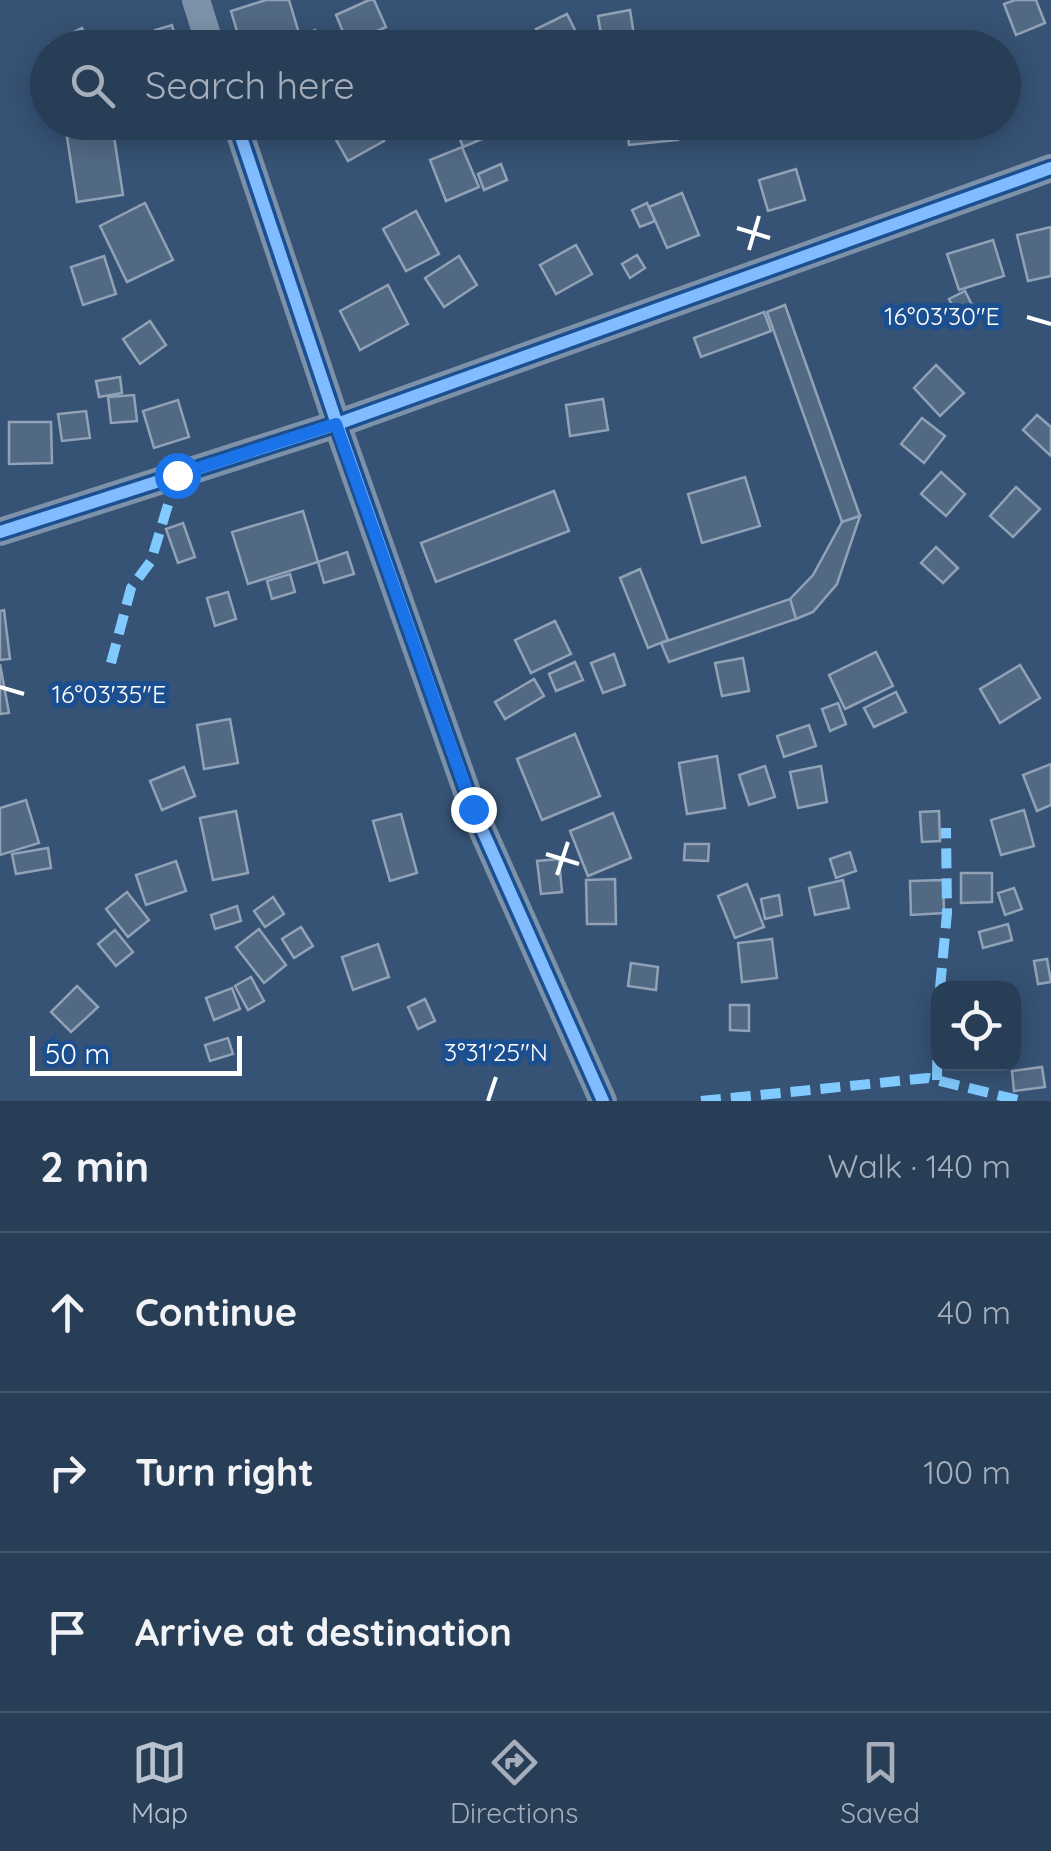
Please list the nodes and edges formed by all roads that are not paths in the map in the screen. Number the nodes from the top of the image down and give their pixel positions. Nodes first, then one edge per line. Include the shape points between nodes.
1 (196, 0) edge
2 (206, 30) edge
3 (242, 140) edge
4 (1051, 168) edge
5 (336, 424) junction
6 (0, 532) edge
7 (603, 1101) edge

1 - 2 street
3 - 5 street
4 - 5 street
5 - 6 street
5 - 7 street via 473,809

